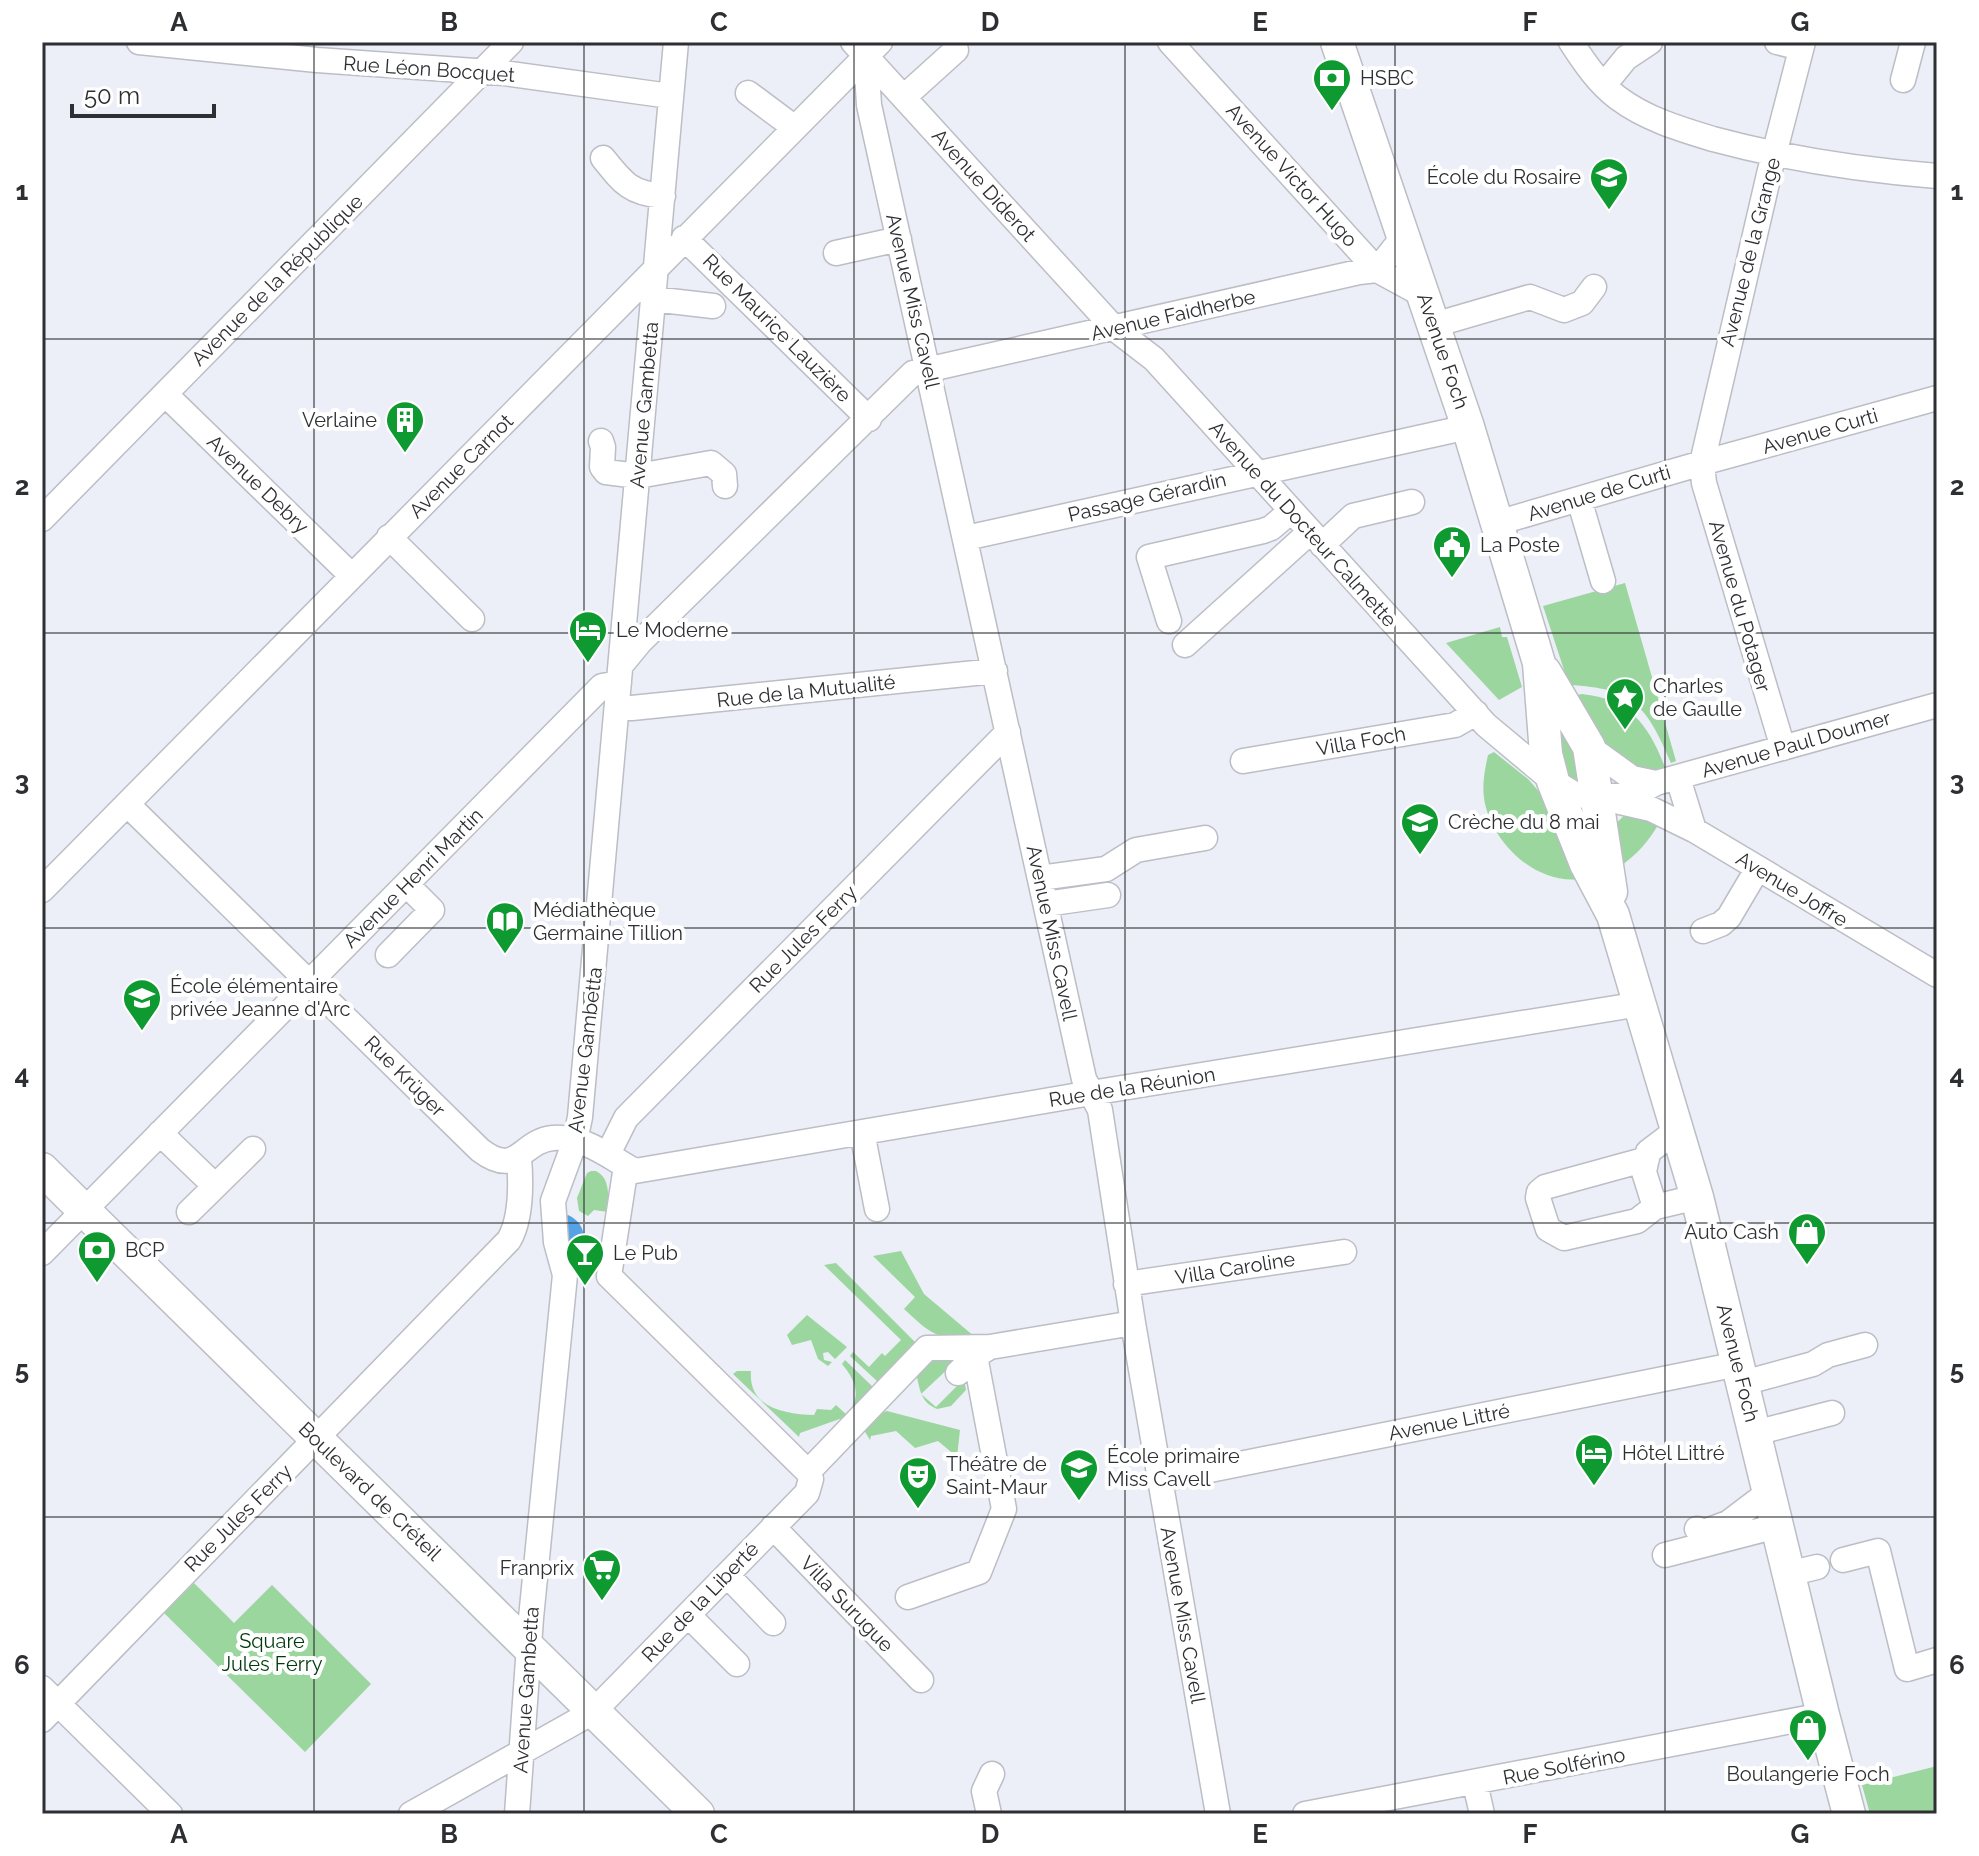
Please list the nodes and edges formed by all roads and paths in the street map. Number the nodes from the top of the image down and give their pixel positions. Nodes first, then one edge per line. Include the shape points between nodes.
1 (139, 42) edge
2 (511, 42) edge
3 (676, 42) edge
4 (1170, 42) edge
5 (1337, 42) edge
6 (1571, 42) edge
7 (1650, 42) edge
8 (1777, 42) edge
9 (1913, 42) edge
10 (1802, 45) edge
11 (867, 47) edge
12 (956, 50) dead end
13 (483, 72) junction
14 (1903, 80) dead end
15 (1604, 85) junction
16 (748, 93) dead end
17 (670, 96) junction
18 (904, 97) junction
19 (795, 128) junction
20 (1774, 155) junction
21 (603, 158) dead end
22 (1937, 176) edge
23 (663, 196) junction
24 (1403, 237) junction
25 (684, 238) junction
26 (899, 239) junction
27 (836, 253) dead end
28 (657, 268) junction
29 (1377, 270) junction
30 (1594, 287) dead end
31 (1423, 295) junction
32 (653, 299) junction
33 (713, 306) dead end
34 (1434, 325) junction
35 (1115, 329) junction
36 (928, 369) junction
37 (165, 394) junction
38 (1937, 398) edge
39 (869, 419) junction
40 (1468, 427) junction
41 (601, 441) dead end
42 (1702, 463) junction
43 (1256, 473) junction
44 (638, 476) junction
45 (725, 486) dead end
46 (1579, 499) junction
47 (1412, 502) dead end
48 (1291, 511) junction
49 (42, 519) edge
50 (1497, 523) junction
51 (389, 537) junction
52 (966, 538) junction
53 (1316, 538) junction
54 (351, 575) junction
55 (1603, 581) dead end
56 (472, 619) dead end
57 (1169, 621) dead end
58 (1185, 645) dead end
59 (1539, 663) junction
60 (995, 671) junction
61 (619, 685) junction
62 (1937, 705) edge
63 (1481, 719) junction
64 (1544, 727) junction
65 (1008, 732) junction
66 (1583, 736) junction
67 (1783, 748) junction
68 (1243, 761) dead end
69 (1667, 780) junction
70 (1553, 781) junction
71 (1598, 797) junction
72 (127, 804) junction
73 (1694, 830) junction
74 (1205, 838) dead end
75 (1758, 868) junction
76 (1040, 878) junction
77 (407, 885) junction
78 (42, 890) edge
79 (1108, 895) dead end
80 (1046, 904) junction
81 (1613, 915) junction
82 (1703, 931) dead end
83 (388, 955) dead end
84 (1934, 967) edge
85 (310, 982) junction
86 (1640, 1004) junction
87 (1091, 1093) junction
88 (1677, 1130) junction
89 (862, 1132) junction
90 (160, 1133) junction
91 (575, 1141) junction
92 (253, 1149) dead end
93 (519, 1157) junction
94 (1647, 1159) junction
95 (617, 1160) junction
96 (42, 1169) edge
97 (215, 1186) junction
98 (1697, 1197) junction
99 (1655, 1207) junction
100 (877, 1209) dead end
101 (84, 1210) junction
102 (189, 1212) dead end
103 (1344, 1252) dead end
104 (42, 1253) edge
105 (1126, 1284) junction
106 (1133, 1323) junction
107 (1865, 1345) dead end
108 (974, 1359) junction
109 (1740, 1374) junction
110 (1832, 1413) dead end
111 (1755, 1433) junction
112 (316, 1439) junction
113 (1160, 1480) junction
114 (808, 1482) junction
115 (1769, 1492) junction
116 (1777, 1526) junction
117 (773, 1527) junction
118 (1697, 1529) dead end
119 (1665, 1555) dead end
120 (1843, 1560) dead end
121 (727, 1575) junction
122 (908, 1597) dead end
123 (688, 1615) junction
124 (773, 1623) dead end
125 (528, 1647) junction
126 (1937, 1660) edge
127 (737, 1664) dead end
128 (921, 1680) dead end
129 (47, 1704) edge
130 (593, 1712) junction
131 (1823, 1715) junction
132 (523, 1750) junction
133 (992, 1774) dead end
134 (1475, 1783) junction
135 (170, 1814) edge
136 (411, 1814) edge
137 (517, 1814) edge
138 (698, 1814) edge
139 (989, 1814) edge
140 (1218, 1814) edge
141 (1305, 1814) edge
142 (1482, 1814) edge
143 (1849, 1814) edge

1 - 13 street, Rue Léon Bocquet
2 - 13 street, Avenue de la République
3 - 17 street, Avenue Gambetta
4 - 29 street, Avenue Victor Hugo
5 - 24 main road, Avenue Foch
6 - 15 street
7 - 15 street via 1626,58
8 - 10 street
9 - 14 street
10 - 20 street, Avenue de la Grange
11 - 18 street, Avenue Diderot
11 - 19 street, Avenue Carnot
11 - 26 street, Avenue Miss Cavell via 869,105
12 - 18 street
13 - 17 street, Rue Léon Bocquet
13 - 37 street, Avenue de la République
15 - 20 street via 1643,114 1667,124
16 - 19 street
17 - 23 street, Avenue Gambetta
18 - 35 street, Avenue Diderot
19 - 25 street, Avenue Carnot
20 - 22 street
20 - 42 street, Avenue de la Grange
21 - 23 street via 623,184
23 - 28 street, Avenue Gambetta
24 - 29 street
24 - 31 main road, Avenue Foch
25 - 28 street, Avenue Carnot
25 - 39 street, Rue Maurice Lauzière
26 - 27 street
26 - 36 street, Avenue Miss Cavell
28 - 32 street, Avenue Gambetta
28 - 51 street, Avenue Carnot
29 - 31 street, Avenue Victor Hugo
29 - 35 street, Avenue Faidherbe
30 - 34 street via 1582,303 1564,310 1530,297
31 - 34 main road, Avenue Foch
32 - 33 street
32 - 44 street, Avenue Gambetta
34 - 40 main road, Avenue Foch
35 - 36 street, Avenue Faidherbe
35 - 43 street, Avenue du Docteur Calmette via 1154,359
36 - 39 street, Avenue Henri Martin via 913,373
36 - 52 street, Avenue Miss Cavell
37 - 49 street, Avenue de la République
37 - 54 street, Avenue Debry
38 - 42 street, Avenue Curti
39 - 61 street, Avenue Henri Martin via 640,642
40 - 43 street, Passage Gérardin
40 - 50 main road, Avenue Foch
41 - 44 street via 606,472
42 - 46 street, Avenue de Curti
42 - 67 street, Avenue du Potager
43 - 48 street, Avenue du Docteur Calmette
43 - 52 street, Passage Gérardin
44 - 45 street via 711,463 724,474
44 - 61 street, Avenue Gambetta
46 - 50 street, Avenue de Curti
46 - 55 street
47 - 53 street via 1353,516
48 - 53 street, Avenue du Docteur Calmette
48 - 57 street via 1263,531 1149,557
50 - 59 main road, Avenue Foch
51 - 54 street, Avenue Carnot
51 - 56 street
52 - 60 street, Avenue Miss Cavell
53 - 58 street
53 - 63 street, Avenue du Docteur Calmette
54 - 72 street, Avenue Carnot
59 - 64 main road, Avenue Foch
59 - 66 main road, Avenue Foch
60 - 61 street, Rue de la Mutualité via 632,708
60 - 65 street, Avenue Miss Cavell
61 - 77 street, Avenue Henri Martin via 602,686
61 - 91 street, Avenue Gambetta
62 - 67 street, Avenue Paul Doumer
63 - 64 street via 1514,732
63 - 68 street, Villa Foch
63 - 70 street, Avenue du Docteur Calmette
64 - 66 street via 1559,722
64 - 70 main road, Avenue Foch
65 - 76 street, Avenue Miss Cavell
65 - 95 street, Rue Jules Ferry via 626,1118
66 - 69 street via 1632,778
66 - 71 main road, Avenue Foch
67 - 69 street, Avenue Paul Doumer
69 - 71 street, Avenue Paul Doumer via 1633,795
69 - 73 street
70 - 71 street, Avenue du Docteur Calmette via 1576,795
70 - 81 main road, Avenue Foch
71 - 73 street, Avenue Joffre via 1651,809
71 - 81 main road, Avenue Foch
72 - 78 street, Avenue Carnot
72 - 85 street, Rue Krüger
73 - 75 street, Avenue Joffre
74 - 76 street via 1136,850 1106,869
75 - 82 street via 1729,917
75 - 84 street, Avenue Joffre
76 - 80 street, Avenue Miss Cavell
77 - 83 street via 432,910
77 - 85 street, Avenue Henri Martin
79 - 80 street
80 - 87 street, Avenue Miss Cavell
81 - 86 main road, Avenue Foch
85 - 90 street, Avenue Henri Martin
85 - 93 street, Rue Krüger via 480,1150 501,1161
86 - 87 street, Rue de la Réunion
86 - 88 main road, Avenue Foch
87 - 89 street, Rue de la Réunion
87 - 105 street, Avenue Miss Cavell via 1100,1110
88 - 94 street via 1648,1152
88 - 98 main road, Avenue Foch
89 - 95 street, Rue de la Réunion via 635,1171
89 - 100 street
90 - 97 street
90 - 101 street, Avenue Henri Martin
91 - 93 street via 548,1139
91 - 95 street
91 - 125 street, Avenue Gambetta via 553,1201 565,1275
92 - 97 street
93 - 112 street, Rue Jules Ferry via 516,1229 509,1240
94 - 99 street via 1644,1172
94 - 99 street via 1545,1187 1538,1198 1548,1229 1564,1238 1637,1221
95 - 114 street via 609,1276
96 - 101 main road, Boulevard de Créteil
97 - 102 street
98 - 99 street
98 - 109 main road, Avenue Foch
101 - 104 street, Avenue Henri Martin
101 - 112 main road, Boulevard de Créteil
103 - 105 street, Villa Caroline
105 - 106 street, Avenue Miss Cavell
106 - 108 street, Rue de la Liberté
106 - 113 street, Avenue Miss Cavell
107 - 109 street, Avenue Littré via 1813,1364
108 - 114 street, Rue de la Liberté via 927,1348
108 - 122 street via 1004,1509 979,1572
109 - 111 main road, Avenue Foch
109 - 113 street, Avenue Littré
110 - 111 street
111 - 115 main road, Avenue Foch
112 - 125 main road, Boulevard de Créteil
112 - 129 street, Rue Jules Ferry
113 - 140 street, Avenue Miss Cavell
114 - 117 street, Rue de la Liberté
115 - 116 main road, Avenue Foch
115 - 118 street via 1728,1523 1704,1532
116 - 119 street
116 - 131 main road, Avenue Foch via 1803,1570
117 - 121 street, Rue de la Liberté
117 - 128 street, Villa Surugue
120 - 126 street via 1878,1551 1907,1669
121 - 123 street, Rue de la Liberté
121 - 124 street
123 - 127 street
123 - 130 street, Rue de la Liberté
125 - 130 main road, Boulevard de Créteil
125 - 132 street, Avenue Gambetta
129 - 135 street
130 - 132 street, Rue de la Liberté
130 - 138 main road, Boulevard de Créteil
131 - 134 street, Rue Solférino
131 - 143 main road, Avenue Foch
132 - 136 street, Rue de la Liberté
132 - 137 street, Avenue Gambetta
133 - 139 street via 984,1791
134 - 141 street, Rue Solférino
134 - 142 street

